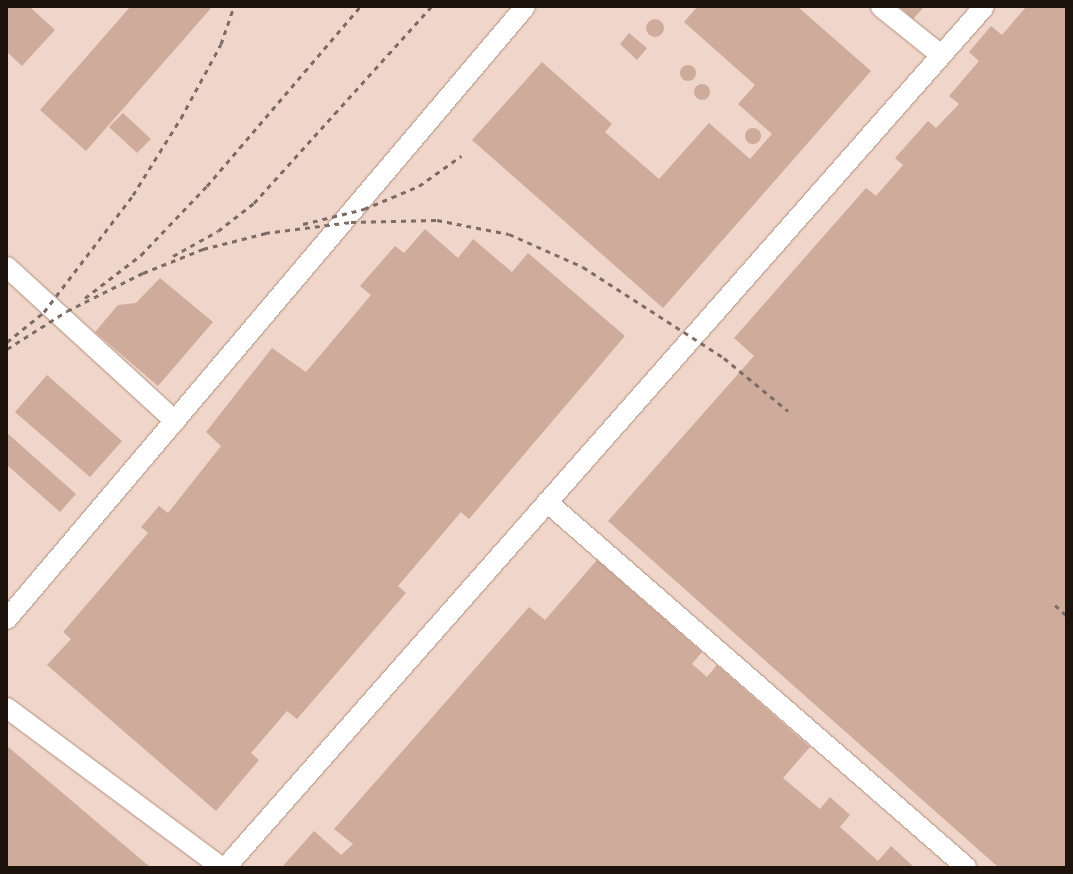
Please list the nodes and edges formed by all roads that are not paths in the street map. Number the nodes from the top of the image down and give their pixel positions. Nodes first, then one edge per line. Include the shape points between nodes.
1 (525, 7) edge
2 (881, 7) edge
3 (984, 7) edge
4 (941, 55) junction
5 (7, 267) edge
6 (175, 421) junction
7 (547, 502) junction
8 (7, 619) edge
9 (7, 708) edge
10 (221, 867) edge
11 (226, 867) edge
12 (966, 867) edge

1 - 6 lane
2 - 4 lane
3 - 4 lane
4 - 7 lane
5 - 6 lane
6 - 8 lane
7 - 11 lane
7 - 12 lane
9 - 10 lane

